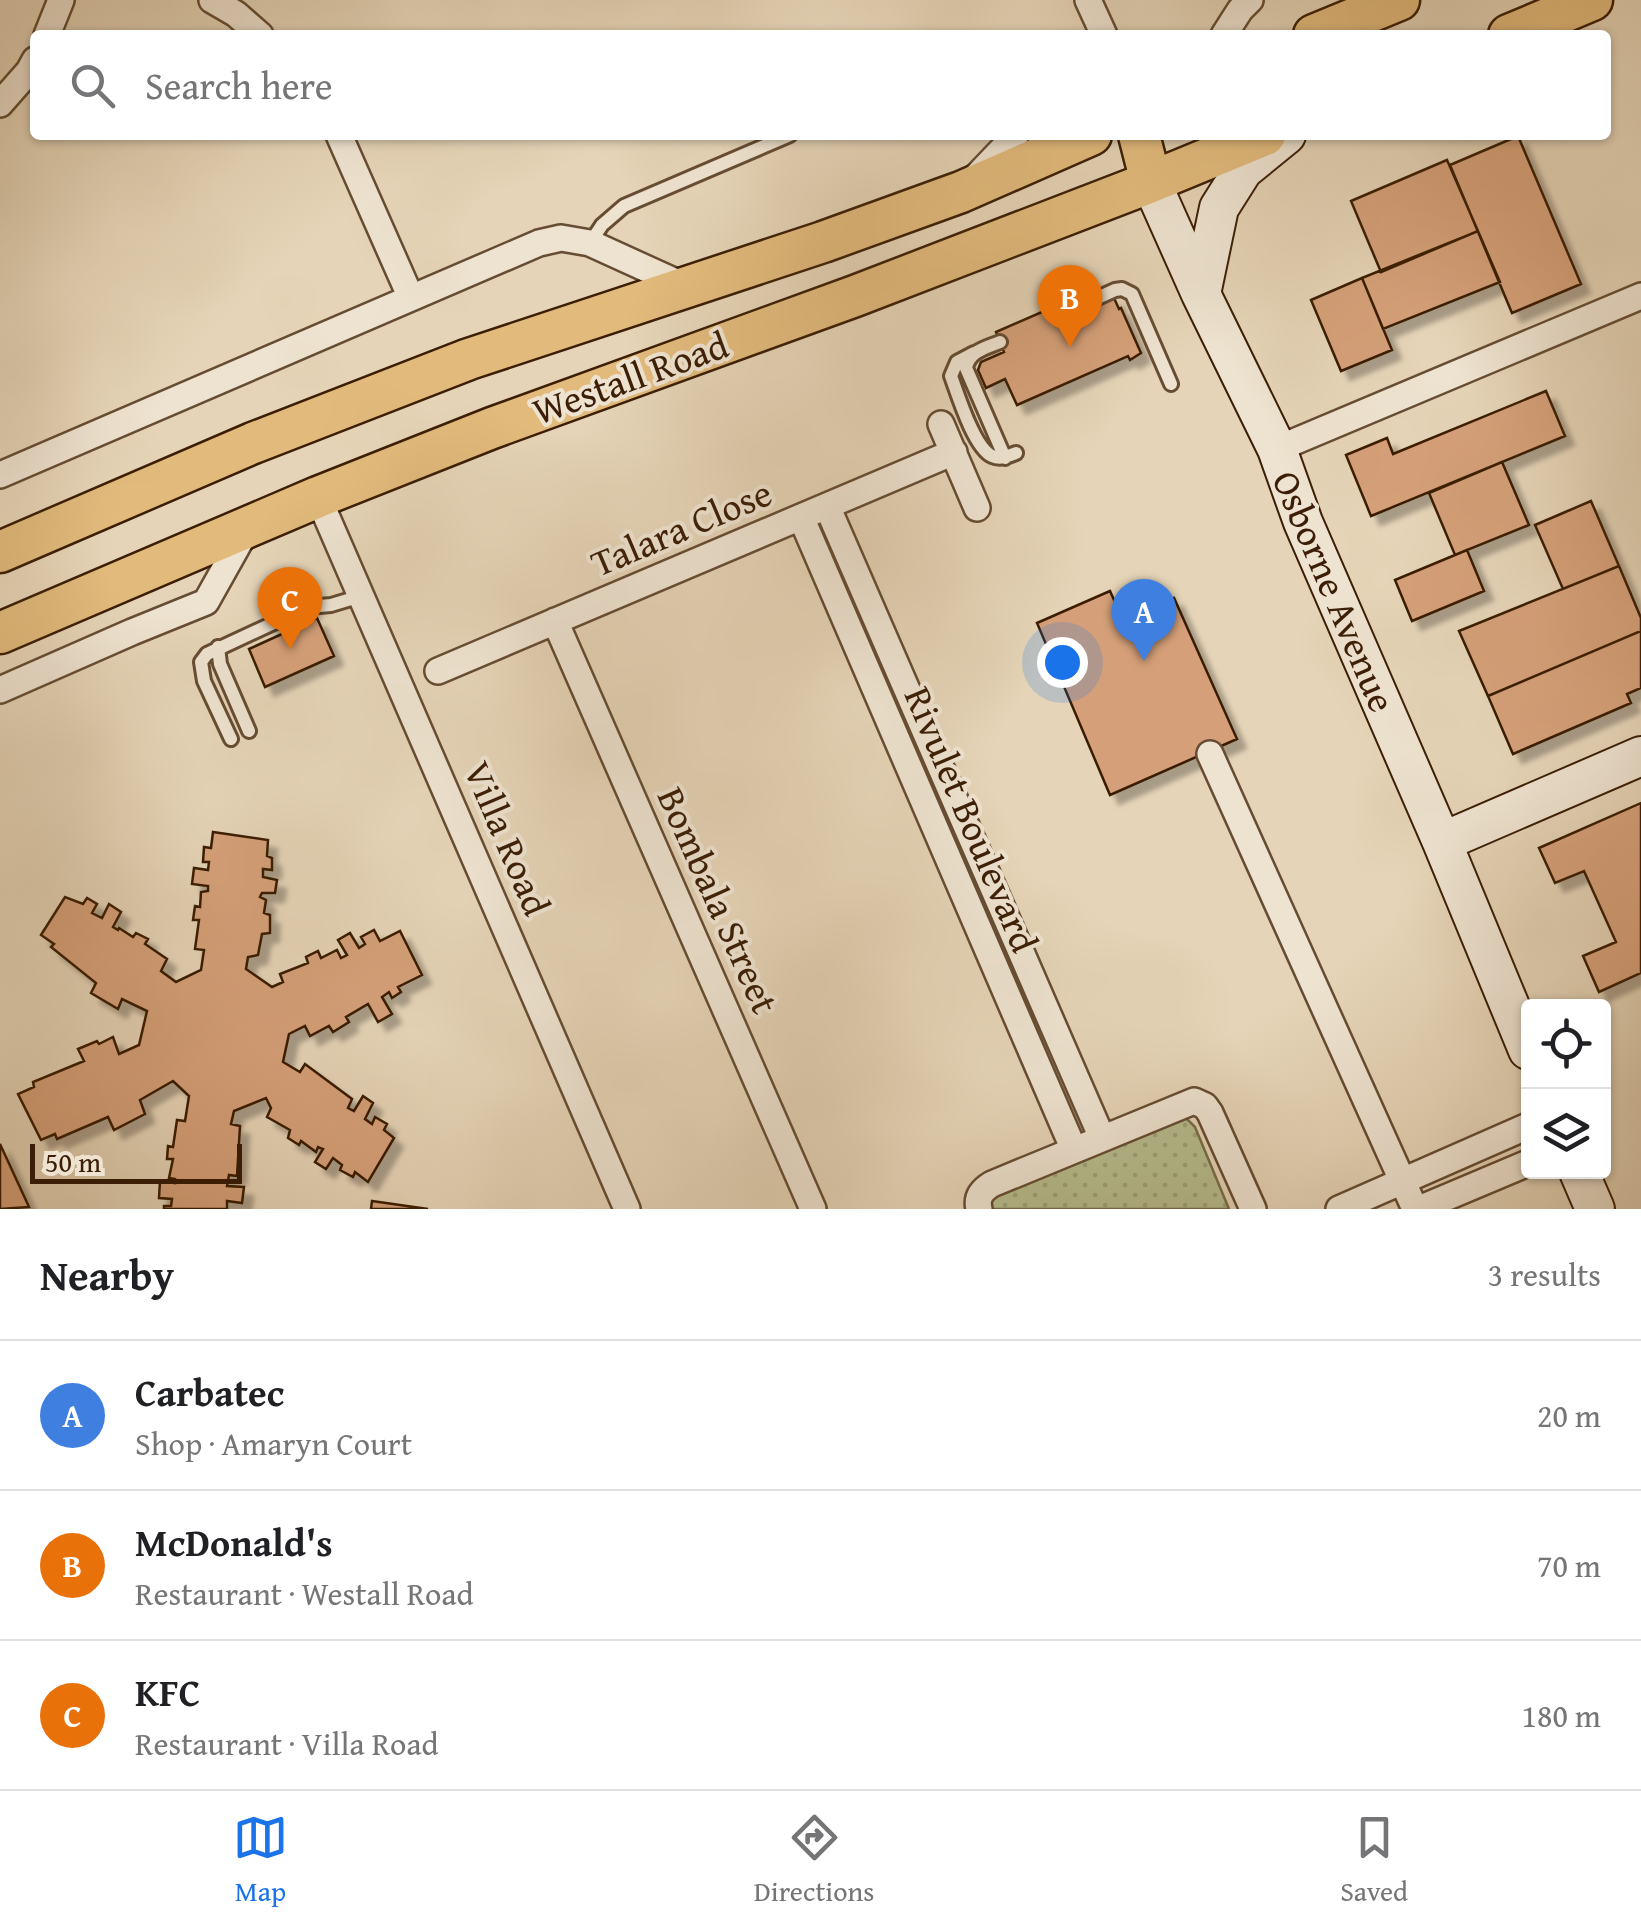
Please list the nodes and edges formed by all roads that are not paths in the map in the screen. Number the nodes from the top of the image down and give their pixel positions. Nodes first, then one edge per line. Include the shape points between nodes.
1 (61, 0) edge
2 (212, 0) edge
3 (1399, 0) edge
4 (1592, 0) edge
5 (1091, 5) edge
6 (1245, 5) edge
7 (49, 30) edge
8 (254, 30) edge
9 (1084, 30) edge
10 (1102, 30) edge
11 (1228, 30) edge
12 (1326, 30) edge
13 (1521, 30) edge
14 (30, 69) edge
15 (0, 104) edge
16 (341, 140) edge
17 (778, 140) edge
18 (1011, 140) edge
19 (1079, 140) edge
20 (1140, 140) edge
21 (1253, 140) edge
22 (1280, 140) edge
23 (1151, 182) junction
24 (961, 192) junction
25 (590, 242) junction
26 (689, 288) junction
27 (1201, 294) junction
28 (1641, 296) edge
29 (410, 298) junction
30 (1062, 314) dead end
31 (1000, 342) dead end
32 (1171, 384) dead end
33 (942, 424) dead end
34 (1277, 449) junction
35 (954, 452) junction
36 (1010, 455) dead end
37 (0, 475) edge
38 (318, 497) junction
39 (827, 506) junction
40 (976, 508) dead end
41 (801, 517) junction
42 (248, 527) junction
43 (0, 552) edge
44 (361, 596) junction
45 (555, 621) junction
46 (0, 633) edge
47 (218, 647) junction
48 (438, 672) dead end
49 (0, 690) edge
50 (249, 731) dead end
51 (230, 739) dead end
52 (1210, 754) dead end
53 (1641, 756) edge
54 (1442, 842) junction
55 (982, 863) junction
56 (956, 874) junction
57 (1521, 1033) edge
58 (1521, 1129) edge
59 (1102, 1138) junction
60 (1074, 1150) junction
61 (1521, 1166) edge
62 (1582, 1179) edge
63 (1403, 1180) junction
64 (627, 1209) edge
65 (813, 1209) edge
66 (979, 1209) edge
67 (1252, 1209) edge
68 (1339, 1209) edge
69 (1417, 1209) edge
70 (1595, 1209) edge

1 - 7 street
2 - 8 street
3 - 12 main road
4 - 13 main road
5 - 9 street
5 - 10 street
6 - 11 street
14 - 15 street
16 - 29 street
17 - 25 lane via 624,206
18 - 24 street
19 - 24 main road, Westall Road
20 - 23 main road, Osborne Avenue
21 - 23 main road, Westall Road
22 - 27 main road via 1243,170 1219,208
23 - 27 main road, Osborne Avenue
23 - 38 main road, Westall Road
24 - 26 main road, Westall Road
25 - 26 street, Westall Road
25 - 29 street, Westall Road via 540,243
26 - 43 main road, Westall Road via 469,359
27 - 34 main road, Osborne Avenue
28 - 34 street
29 - 37 street, Westall Road
30 - 32 lane via 1128,290
31 - 36 lane via 974,353 968,373
33 - 35 street
34 - 54 main road, Osborne Avenue
35 - 39 street, Talara Close
35 - 40 street
38 - 42 main road, Westall Road
38 - 44 street, Villa Road
39 - 41 street, Talara Close
39 - 55 street, Rivulet Boulevard
41 - 45 street, Talara Close
41 - 56 street, Rivulet Boulevard
42 - 46 main road, Westall Road
42 - 49 street via 206,602
44 - 47 lane via 308,606
44 - 64 street, Villa Road
45 - 48 street, Talara Close
45 - 65 street, Bombala Street
47 - 50 lane
47 - 51 lane via 201,662
52 - 63 street
53 - 54 main road
54 - 57 main road, Osborne Avenue
55 - 56 street
55 - 59 street, Rivulet Boulevard
56 - 60 street, Rivulet Boulevard
58 - 63 street
59 - 60 street
59 - 67 street via 1200,1102
60 - 66 street via 985,1188
61 - 69 street
62 - 70 main road
63 - 68 street
63 - 69 street

